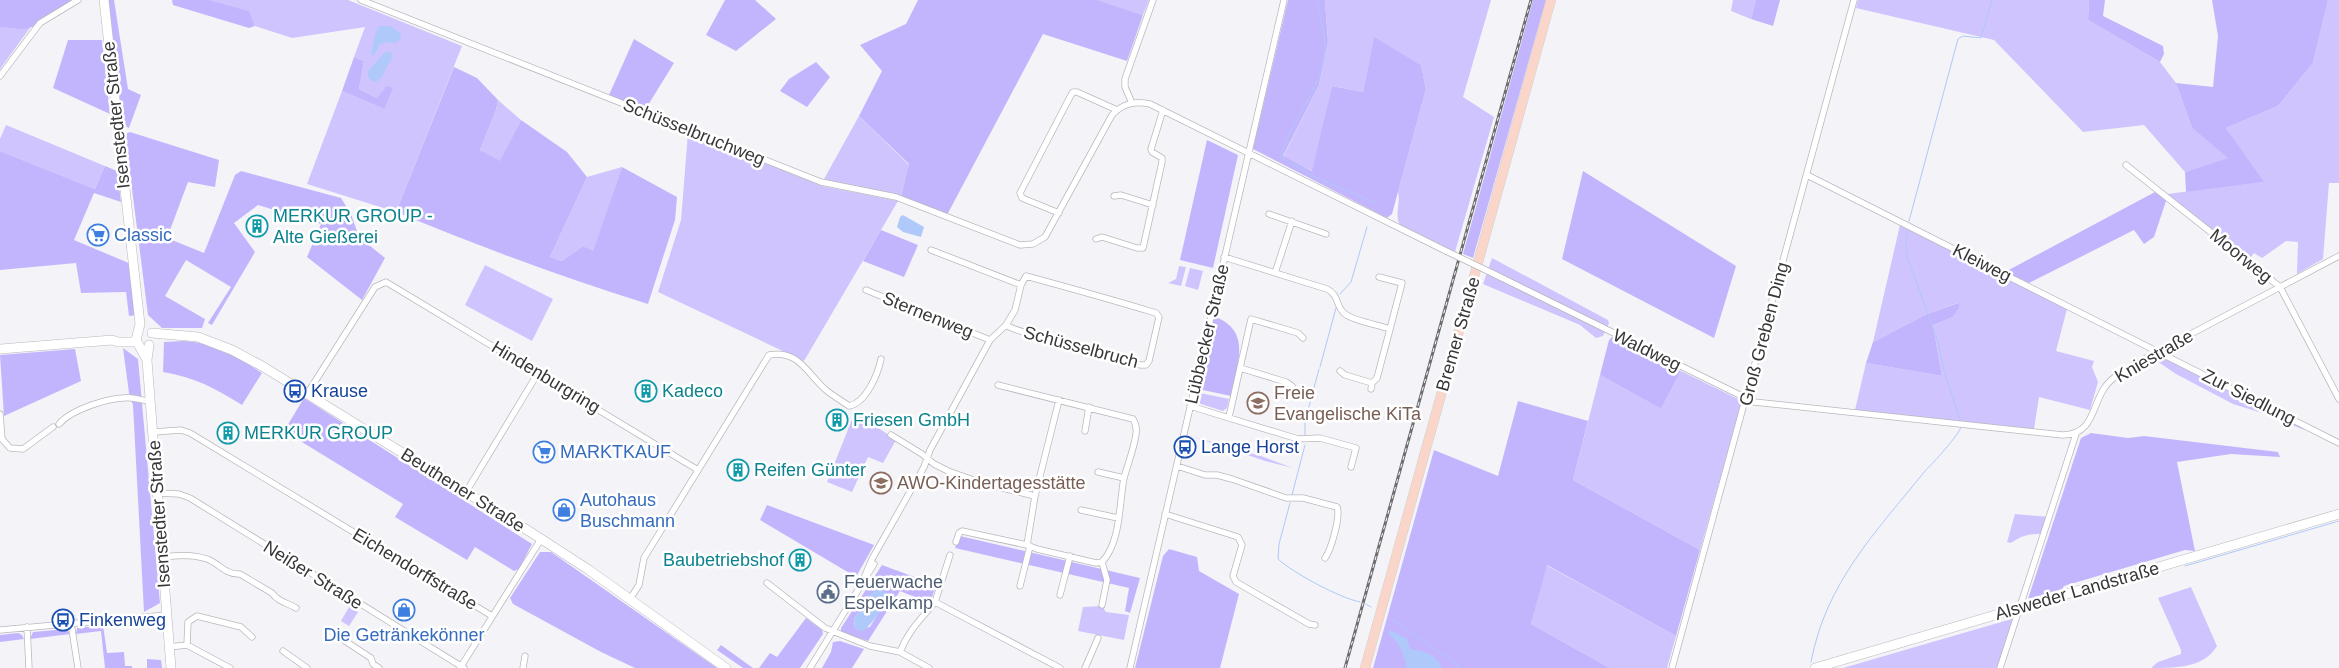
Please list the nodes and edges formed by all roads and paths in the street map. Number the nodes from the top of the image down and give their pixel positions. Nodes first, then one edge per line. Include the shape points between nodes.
1 (78, 0) edge
2 (104, 0) edge
3 (361, 0) edge
4 (1153, 0) edge
5 (1284, 0) edge
6 (1551, 0) edge
7 (1854, 0) edge
8 (0, 76) edge
9 (1132, 102) junction
10 (1117, 110) junction
11 (1163, 110) junction
12 (1250, 152) junction
13 (2126, 165) dead end
14 (1807, 175) junction
15 (1114, 196) dead end
16 (1153, 205) junction
17 (1059, 213) junction
18 (1269, 214) dead end
19 (1292, 221) junction
20 (1326, 234) dead end
21 (1096, 239) dead end
22 (931, 250) dead end
23 (2339, 256) edge
24 (1224, 257) junction
25 (1275, 273) junction
26 (1379, 277) dead end
27 (1021, 285) junction
28 (2280, 287) junction
29 (866, 290) dead end
30 (1006, 324) junction
31 (1390, 329) junction
32 (144, 337) junction
33 (1303, 338) dead end
34 (990, 340) junction
35 (0, 349) edge
36 (2158, 351) junction
37 (880, 359) dead end
38 (1240, 368) junction
39 (1340, 371) dead end
40 (538, 372) junction
41 (998, 385) dead end
42 (1292, 386) dead end
43 (307, 394) junction
44 (1747, 399) junction
45 (2339, 399) edge
46 (1059, 400) junction
47 (151, 401) junction
48 (1190, 406) junction
49 (1089, 407) junction
50 (0, 414) edge
51 (1229, 417) junction
52 (59, 424) dead end
53 (53, 426) dead end
54 (1084, 431) dead end
55 (154, 432) junction
56 (2076, 434) junction
57 (891, 435) dead end
58 (2339, 442) edge
59 (927, 459) junction
60 (1177, 466) junction
61 (1351, 467) dead end
62 (698, 470) junction
63 (1098, 472) dead end
64 (1124, 478) junction
65 (466, 492) junction
66 (158, 493) junction
67 (1035, 496) junction
68 (1081, 510) dead end
69 (1165, 514) junction
70 (2339, 514) edge
71 (1118, 518) junction
72 (541, 539) junction
73 (956, 542) dead end
74 (1029, 545) junction
75 (950, 555) dead end
76 (1070, 556) junction
77 (162, 557) junction
78 (1324, 558) dead end
79 (1102, 562) junction
80 (767, 583) dead end
81 (1020, 586) dead end
82 (1060, 595) dead end
83 (630, 599) junction
84 (934, 602) junction
85 (1102, 605) dead end
86 (296, 608) dead end
87 (2021, 608) junction
88 (166, 615) junction
89 (492, 616) junction
90 (71, 623) junction
91 (1315, 624) dead end
92 (27, 627) junction
93 (0, 630) edge
94 (832, 632) junction
95 (252, 637) dead end
96 (339, 637) dead end
97 (1098, 638) dead end
98 (187, 645) junction
99 (169, 647) junction
100 (284, 651) dead end
101 (900, 652) junction
102 (525, 656) dead end
103 (462, 667) edge
104 (29, 668) edge
105 (78, 668) edge
106 (171, 668) edge
107 (230, 668) edge
108 (307, 668) edge
109 (379, 668) edge
110 (523, 668) edge
111 (726, 668) edge
112 (810, 668) edge
113 (929, 668) edge
114 (1060, 668) edge
115 (1085, 668) edge
116 (1130, 668) edge
117 (1365, 668) edge
118 (1672, 668) edge
119 (1815, 668) edge
120 (2000, 668) edge

1 - 8 street via 40,23
2 - 32 street, Isenstedter Straße via 126,203 134,259 138,265
3 - 17 street, Schüsselbruchweg via 821,182 896,197 1020,245 1033,244 1045,238
4 - 9 street via 1124,79
5 - 12 street, Lübbecker Straße
6 - 117 main road, Bremer Straße
7 - 14 street, Groß Greben Ding
9 - 10 street
9 - 11 street, Waldweg via 1150,104
10 - 17 street
10 - 17 street via 1077,92 1071,95 1020,193 1022,198
11 - 12 street, Waldweg
11 - 16 street via 1151,149 1162,158
12 - 24 street, Lübbecker Straße
12 - 44 street, Waldweg, bridge
13 - 28 street, Moorweg
14 - 36 street, Kleiweg
14 - 44 street, Groß Greben Ding
15 - 16 street via 1121,195
16 - 21 street via 1142,248 1102,237
18 - 19 street
19 - 20 street
19 - 25 street
22 - 27 street
23 - 28 street, Kniestraße
24 - 25 street
24 - 48 street, Lübbecker Straße
25 - 31 street via 1327,289 1348,316
26 - 31 street via 1402,283
27 - 30 street via 1015,310
27 - 30 street, Schüsselbruch via 1026,276 1156,313 1159,321 1149,361 1141,365 1101,356 1092,350 1044,339
28 - 36 street, Kniestraße
28 - 45 street, Moorweg
29 - 34 street, Sternenweg
30 - 34 street
31 - 39 street via 1372,386
32 - 35 street, Beuthener Straße
32 - 43 street, Beuthener Straße via 187,335 232,350
32 - 47 street, Isenstedter Straße
33 - 38 street via 1298,333 1251,319
34 - 59 street
36 - 56 street, Kniestraße via 2107,384 2089,422
36 - 58 street, Zur Siedlung
37 - 62 street via 879,368 862,400 849,406 826,390 802,364 779,353 769,355
38 - 42 street
38 - 51 street
40 - 43 street, Hindenburgring via 386,282 375,287
40 - 62 street, Hindenburgring
40 - 65 street
41 - 46 street
43 - 65 street, Beuthener Straße
44 - 56 street, Waldweg
44 - 118 street, Groß Greben Ding
46 - 49 street
46 - 67 street
47 - 52 street via 131,398 101,402 64,418
47 - 55 street, Isenstedter Straße
48 - 51 street
48 - 60 street, Lübbecker Straße
49 - 54 street
49 - 64 street via 1125,416 1136,424
50 - 53 street via 2,439 10,448 23,449
51 - 61 street via 1298,439 1320,438 1356,448
55 - 66 street, Isenstedter Straße
55 - 89 street, Eichendorffstraße via 181,430 190,433
56 - 87 street, Kniestraße
57 - 59 street
59 - 67 street via 948,471
59 - 94 street via 869,573
60 - 69 street, Lübbecker Straße
60 - 78 street via 1232,479 1286,498 1303,498 1337,507 1339,512 1334,533
62 - 83 street via 644,558 639,585
63 - 64 street
64 - 71 street
65 - 72 street, Beuthener Straße
66 - 77 street, Isenstedter Straße
66 - 103 street, Neißer Straße via 190,498
67 - 74 street
68 - 71 street
69 - 91 street via 1238,537 1241,549 1233,576 1236,582 1308,624
69 - 116 street, Lübbecker Straße
70 - 87 street, Alsweder Landstraße
71 - 79 street via 1107,557
72 - 83 street, Beuthener Straße
72 - 89 street
73 - 74 street via 962,531
74 - 76 street
74 - 81 street
75 - 84 street
76 - 79 street
76 - 82 street
77 - 86 street via 206,559 233,574 240,574
77 - 88 street, Isenstedter Straße
79 - 85 street via 1107,580
80 - 94 street
83 - 111 street, Beuthener Straße
84 - 101 street via 905,638
84 - 114 street
87 - 119 street, Alsweder Landstraße
87 - 120 street, Kniestraße
88 - 90 street
88 - 99 street, Isenstedter Straße
89 - 103 street
90 - 92 street
90 - 105 street
92 - 93 street
92 - 104 street
94 - 101 street via 870,646
94 - 112 street
95 - 98 street via 241,627 200,615 188,622
96 - 109 street via 371,658
97 - 115 street
98 - 99 street
98 - 107 street
99 - 106 street, Isenstedter Straße
100 - 108 street
101 - 113 street
102 - 110 street

